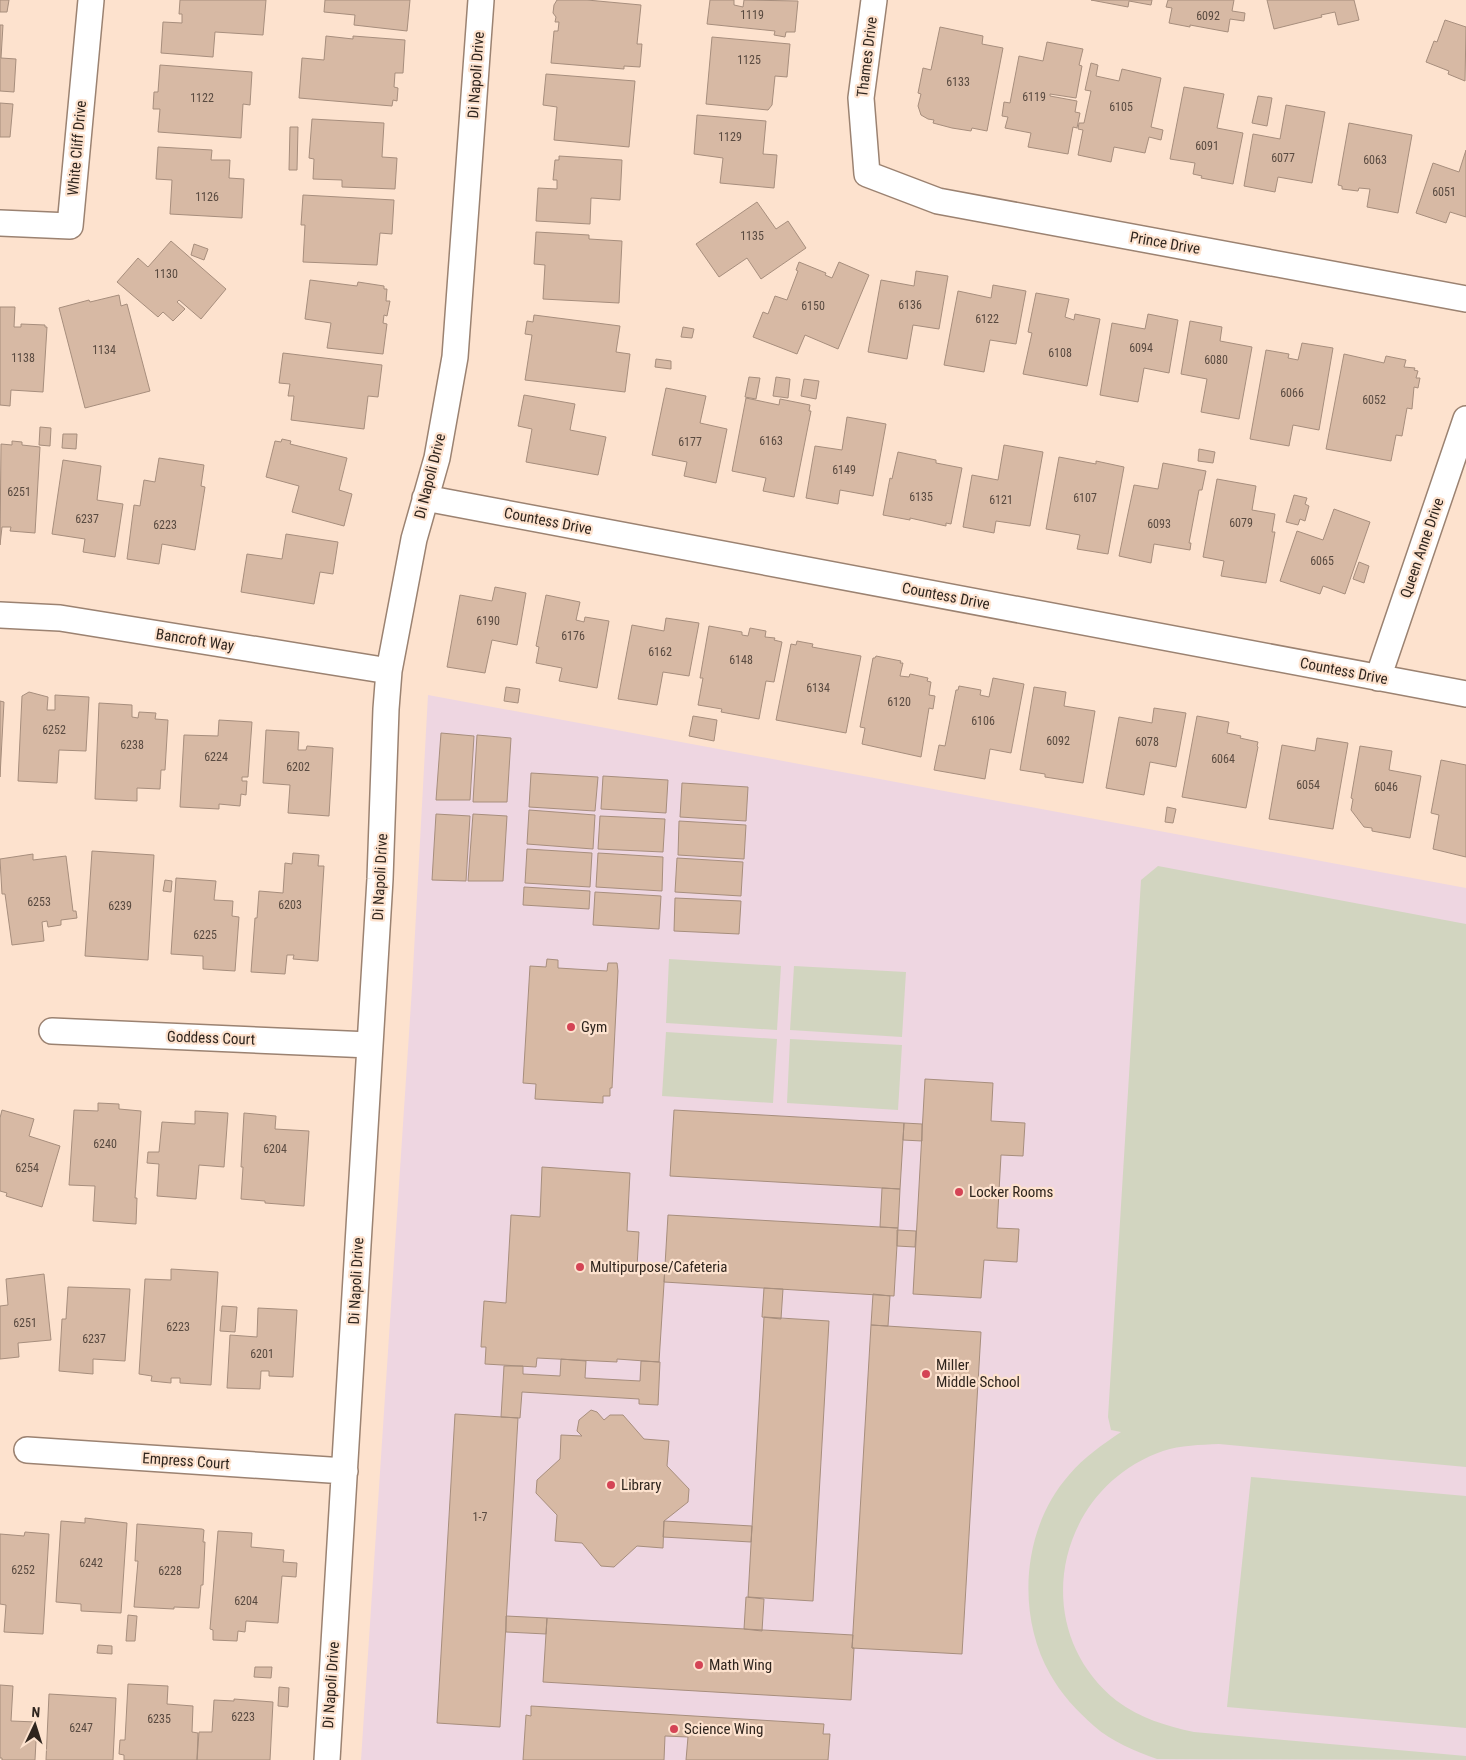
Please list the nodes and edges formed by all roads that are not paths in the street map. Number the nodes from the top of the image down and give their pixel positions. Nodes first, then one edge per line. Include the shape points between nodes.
1 (91, 0) edge
2 (481, 0) edge
3 (874, 0) edge
4 (867, 174) joint
5 (0, 223) edge
6 (1466, 299) edge
7 (1466, 419) edge
8 (425, 498) junction
9 (0, 615) edge
10 (389, 671) junction
11 (1378, 678) junction
12 (1466, 694) edge
13 (52, 1032) dead end
14 (370, 1045) junction
15 (27, 1450) dead end
16 (345, 1471) junction
17 (327, 1760) edge

1 - 5 street, White Cliff Drive via 70,226
2 - 8 street, Di Napoli Drive via 455,357 437,458
3 - 4 street, Thames Drive via 861,98
4 - 6 street, Prince Drive via 938,201
7 - 11 street, Queen Anne Drive
8 - 10 street, Di Napoli Drive
8 - 11 street, Countess Drive
9 - 10 street, Bancroft Way via 60,618
10 - 14 street, Di Napoli Drive
11 - 12 street, Countess Drive
13 - 14 street, Goddess Court
14 - 16 street, Di Napoli Drive
15 - 16 street, Empress Court
16 - 17 street, Di Napoli Drive

